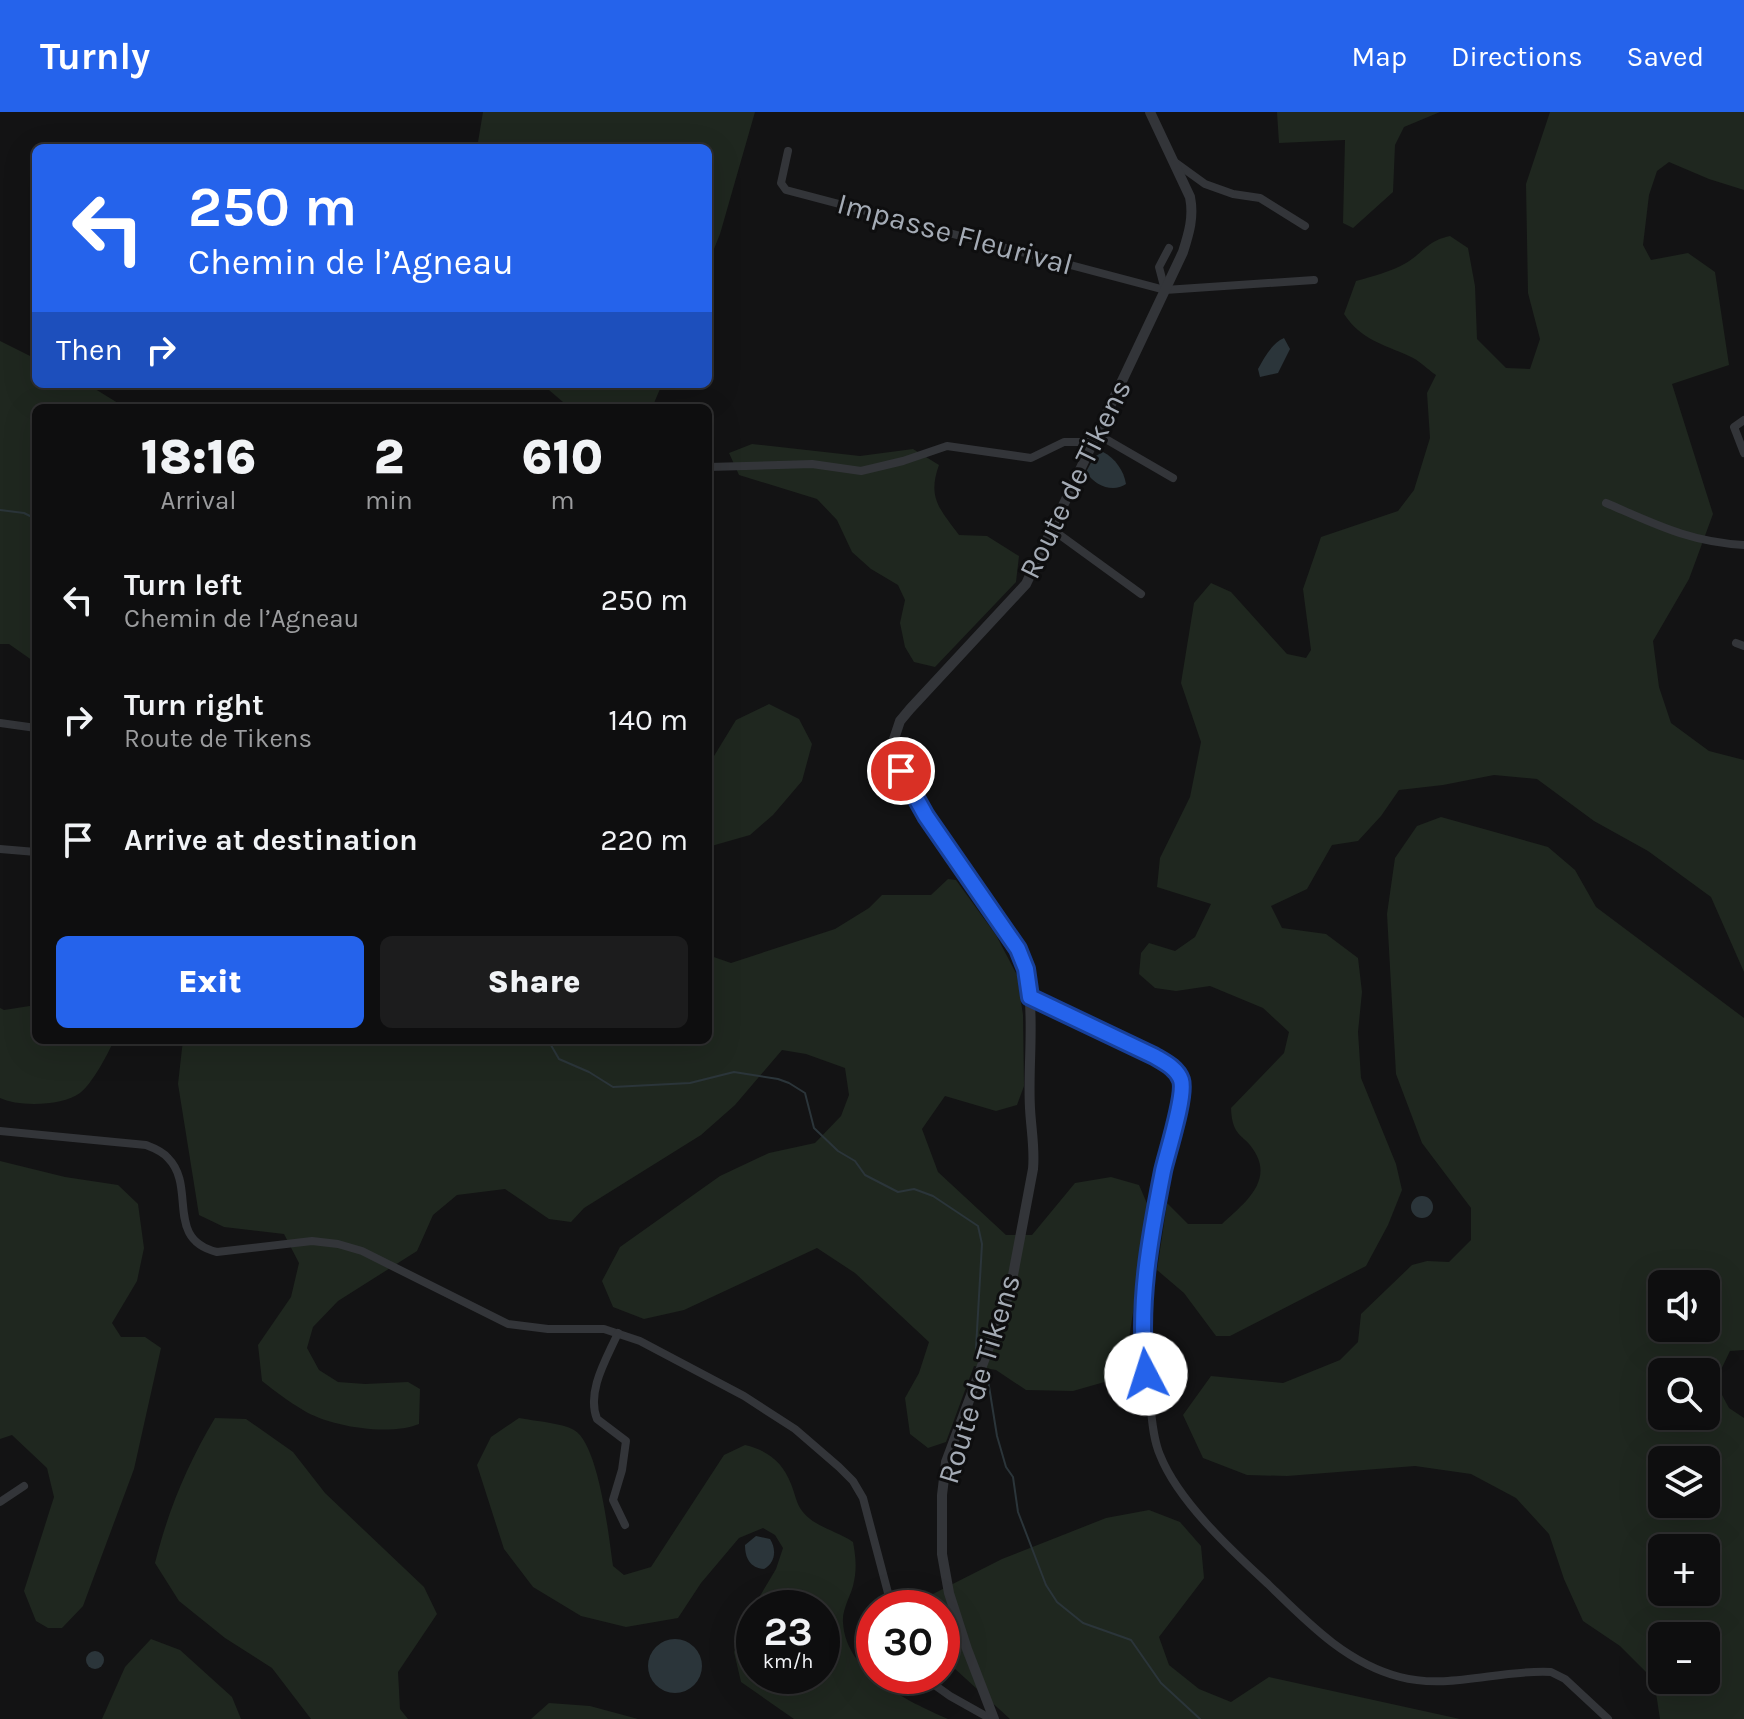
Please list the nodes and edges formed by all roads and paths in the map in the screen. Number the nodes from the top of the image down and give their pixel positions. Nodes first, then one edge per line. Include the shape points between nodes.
1 (1150, 112) edge
2 (788, 151) dead end
3 (1176, 163) junction
4 (1305, 226) dead end
5 (1169, 248) dead end
6 (1314, 280) dead end
7 (1165, 290) junction
8 (1744, 420) edge
9 (1095, 438) junction
10 (1744, 453) edge
11 (712, 467) edge
12 (1173, 478) dead end
13 (1606, 503) dead end
14 (1053, 530) junction
15 (1744, 545) edge
16 (1141, 594) dead end
17 (0, 723) edge
18 (32, 727) edge
19 (0, 849) edge
20 (32, 852) edge
21 (1030, 997) junction
22 (0, 1131) edge
23 (618, 1333) junction
24 (24, 1486) dead end
25 (0, 1502) edge
26 (625, 1525) dead end
27 (887, 1590) edge
28 (947, 1694) edge
29 (992, 1719) edge
30 (1608, 1719) edge

1 - 3 street, Route de Tikens
2 - 7 street, Impasse Fleurival via 781,183 786,190
3 - 4 street via 1205,184 1260,198
3 - 7 street, Route de Tikens via 1192,209 1183,252
5 - 7 street via 1159,267
6 - 7 street
7 - 9 street, Route de Tikens
8 - 10 street via 1734,427
9 - 11 street via 1064,442 1031,458 947,446 861,471 812,464
9 - 12 street
9 - 14 street, Route de Tikens
13 - 15 street via 1677,534
14 - 16 street
14 - 21 street, Route de Tikens via 1026,584 910,709 894,739 912,793 1018,949
17 - 18 street
19 - 20 street
21 - 29 street, Route de Tikens via 1033,1169 1010,1291 946,1462 942,1495 942,1554 949,1593
21 - 30 street via 1154,1056 1181,1078 1145,1285 1142,1346 1156,1445 1184,1495 1229,1547 1316,1630 1375,1669 1436,1680 1551,1672
22 - 23 street via 146,1145 159,1151 170,1159 188,1234 202,1249 338,1244 508,1324
23 - 26 street via 593,1401 597,1419 626,1441 613,1500
23 - 27 street via 744,1396 795,1429 839,1467 863,1498
24 - 25 street
28 - 29 street

